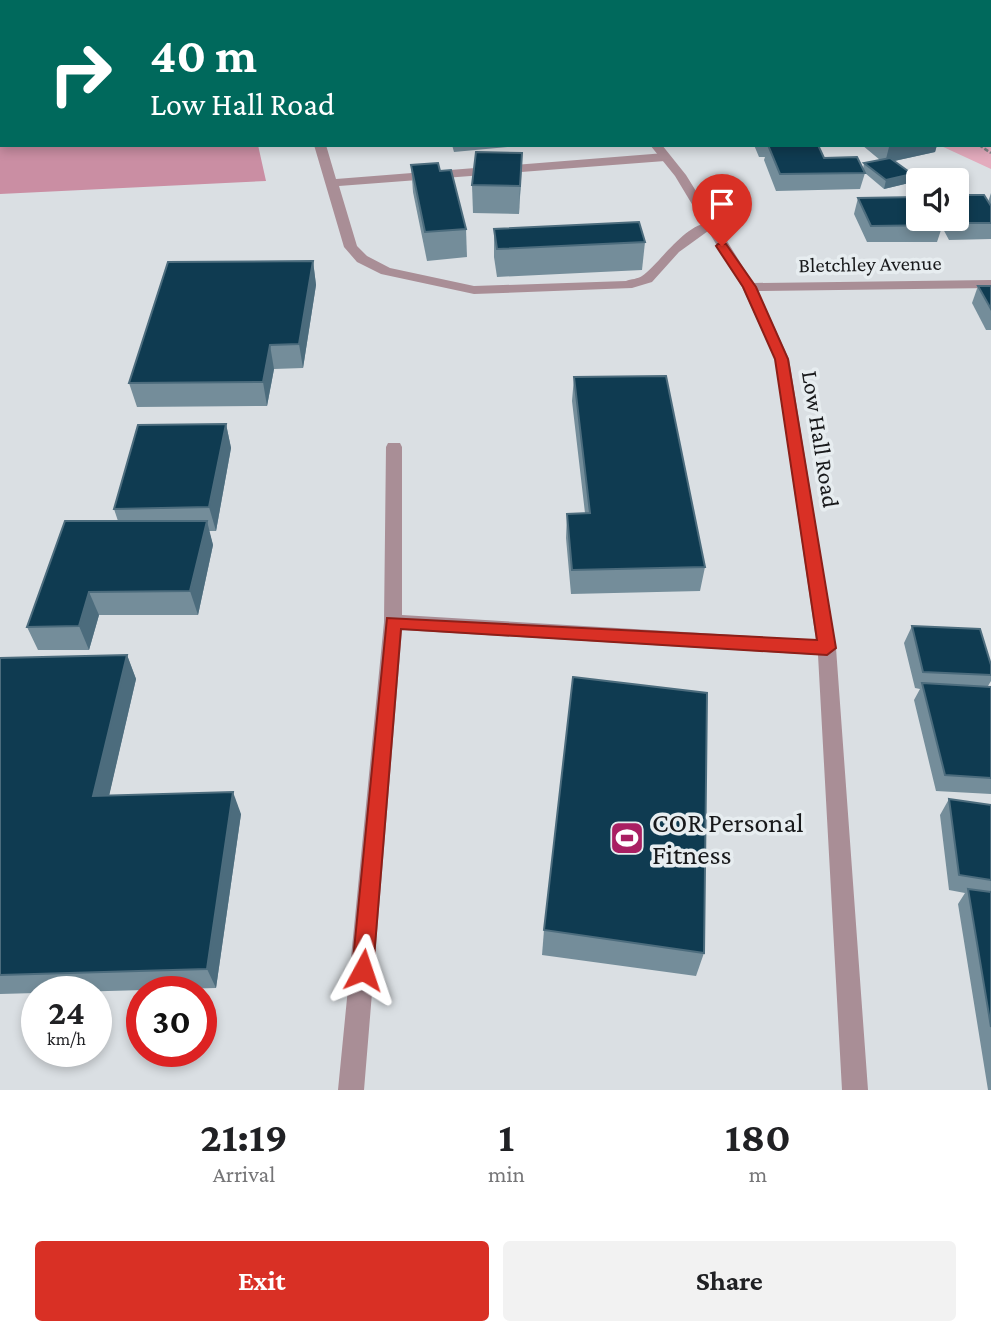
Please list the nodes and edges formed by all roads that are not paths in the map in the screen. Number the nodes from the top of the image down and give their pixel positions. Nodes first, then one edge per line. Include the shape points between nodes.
1 (321, 147) edge
2 (658, 147) edge
3 (666, 157) junction
4 (331, 183) junction
5 (709, 226) junction
6 (991, 284) edge
7 (749, 287) junction
8 (394, 447) dead end
9 (393, 622) junction
10 (827, 648) junction
11 (351, 1090) edge
12 (855, 1090) edge

1 - 4 street
2 - 3 street, Low Hall Road
3 - 4 street
3 - 5 street, Low Hall Road
4 - 5 street via 351,247 362,259 386,271 474,290 627,285 647,279 674,249
5 - 7 street, Low Hall Road
6 - 7 street, Bletchley Avenue
7 - 10 street, Low Hall Road via 782,359
8 - 9 street
9 - 10 street
9 - 11 street
10 - 12 street, Low Hall Road

